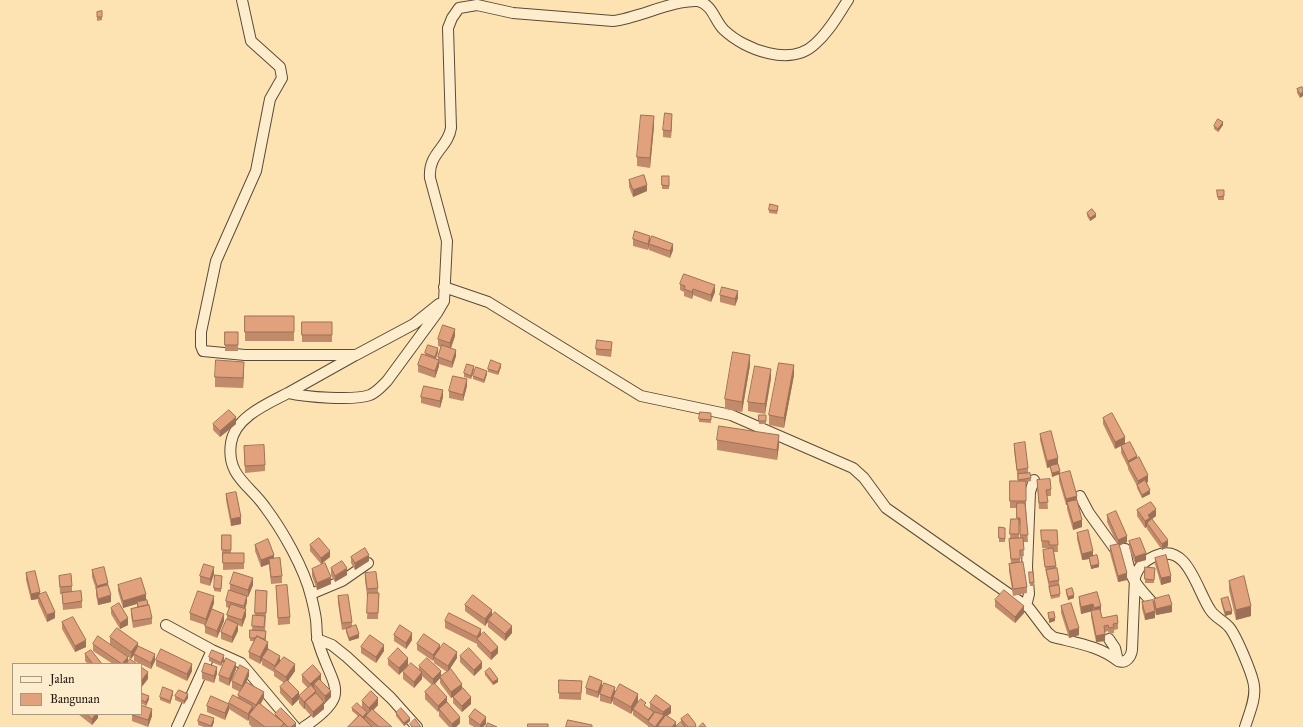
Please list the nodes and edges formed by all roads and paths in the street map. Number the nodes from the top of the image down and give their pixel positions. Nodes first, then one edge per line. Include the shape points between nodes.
1 (242, 0) edge
2 (848, 0) edge
3 (444, 287) junction
4 (444, 301) junction
5 (356, 355) junction
6 (288, 393) junction
7 (1034, 480) dead end
8 (1080, 496) dead end
9 (368, 563) dead end
10 (1135, 582) junction
11 (311, 594) junction
12 (1154, 605) edge
13 (1026, 606) junction
14 (166, 625) dead end
15 (317, 639) junction
16 (1109, 639) dead end
17 (212, 650) junction
18 (1118, 661) junction
19 (177, 727) edge
20 (295, 727) edge
21 (304, 727) edge
22 (417, 727) edge
23 (1245, 727) edge

1 - 5 street via 251,41 280,67 282,78 270,99 256,171 216,261 201,332 201,346 203,351 210,353
2 - 3 street via 829,29 815,44 794,54 774,54 732,38 722,28 709,7 699,1 678,1 613,21 513,13 477,5 459,8 448,28 451,133 439,148 429,168 447,241
3 - 4 street
3 - 13 street via 488,302 641,396 732,415 853,468 864,478 886,508
4 - 5 street via 414,324
4 - 6 street via 378,391 368,396 353,397 298,396
5 - 6 street
6 - 11 street via 256,410 238,427 231,442 231,458 236,474 265,506 288,544
7 - 13 street via 1030,492 1027,567 1029,594
8 - 10 street via 1115,549 1125,549
9 - 11 street via 342,581
10 - 12 street
10 - 18 street via 1132,650 1130,658
10 - 23 street via 1141,564 1157,555 1165,553 1176,556 1188,566 1212,612 1232,631 1253,682 1254,693
11 - 15 street
13 - 18 street via 1053,637 1096,648
14 - 17 street
15 - 21 street via 336,688 336,696 324,711
15 - 22 street via 332,645 347,657 391,698
16 - 18 street via 1115,648
17 - 19 street
17 - 20 street via 241,663

